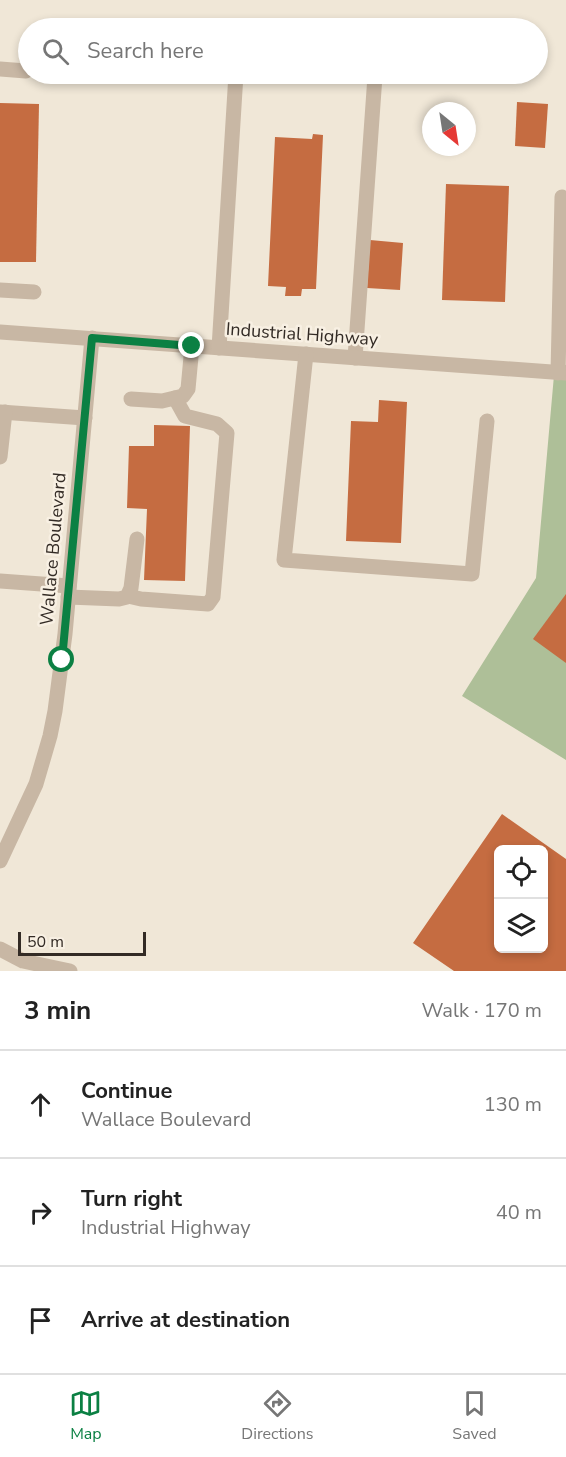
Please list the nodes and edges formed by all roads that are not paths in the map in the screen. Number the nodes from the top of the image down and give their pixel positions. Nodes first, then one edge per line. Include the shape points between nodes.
1 (0, 69) edge
2 (18, 70) edge
3 (235, 84) edge
4 (374, 84) edge
5 (562, 197) dead end
6 (0, 290) edge
7 (34, 292) dead end
8 (0, 332) edge
9 (92, 338) junction
10 (192, 346) junction
11 (219, 348) junction
12 (306, 354) junction
13 (355, 358) junction
14 (562, 373) edge
15 (176, 398) junction
16 (131, 399) dead end
17 (2, 412) edge
18 (85, 418) junction
19 (487, 421) dead end
20 (0, 457) edge
21 (136, 539) dead end
22 (0, 581) edge
23 (69, 591) junction
24 (128, 596) junction
25 (0, 861) edge
26 (0, 949) edge
27 (70, 971) edge

1 - 2 street
3 - 11 street
4 - 13 street
5 - 14 street
6 - 7 street
8 - 9 street, Industrial Highway
9 - 10 street, Industrial Highway
9 - 18 street, Wallace Boulevard
10 - 11 street, Industrial Highway
10 - 15 street via 188,389
11 - 12 street, Industrial Highway
12 - 13 street, Industrial Highway
12 - 19 street via 284,560 472,574
13 - 14 street, Industrial Highway
15 - 16 street
15 - 24 street via 185,416 217,424 227,434 213,597 208,604
17 - 18 street
17 - 20 street
18 - 23 street, Wallace Boulevard
21 - 24 street
22 - 23 street
23 - 24 street via 119,599
23 - 25 street, Wallace Boulevard via 50,736 36,784
26 - 27 street via 23,962

